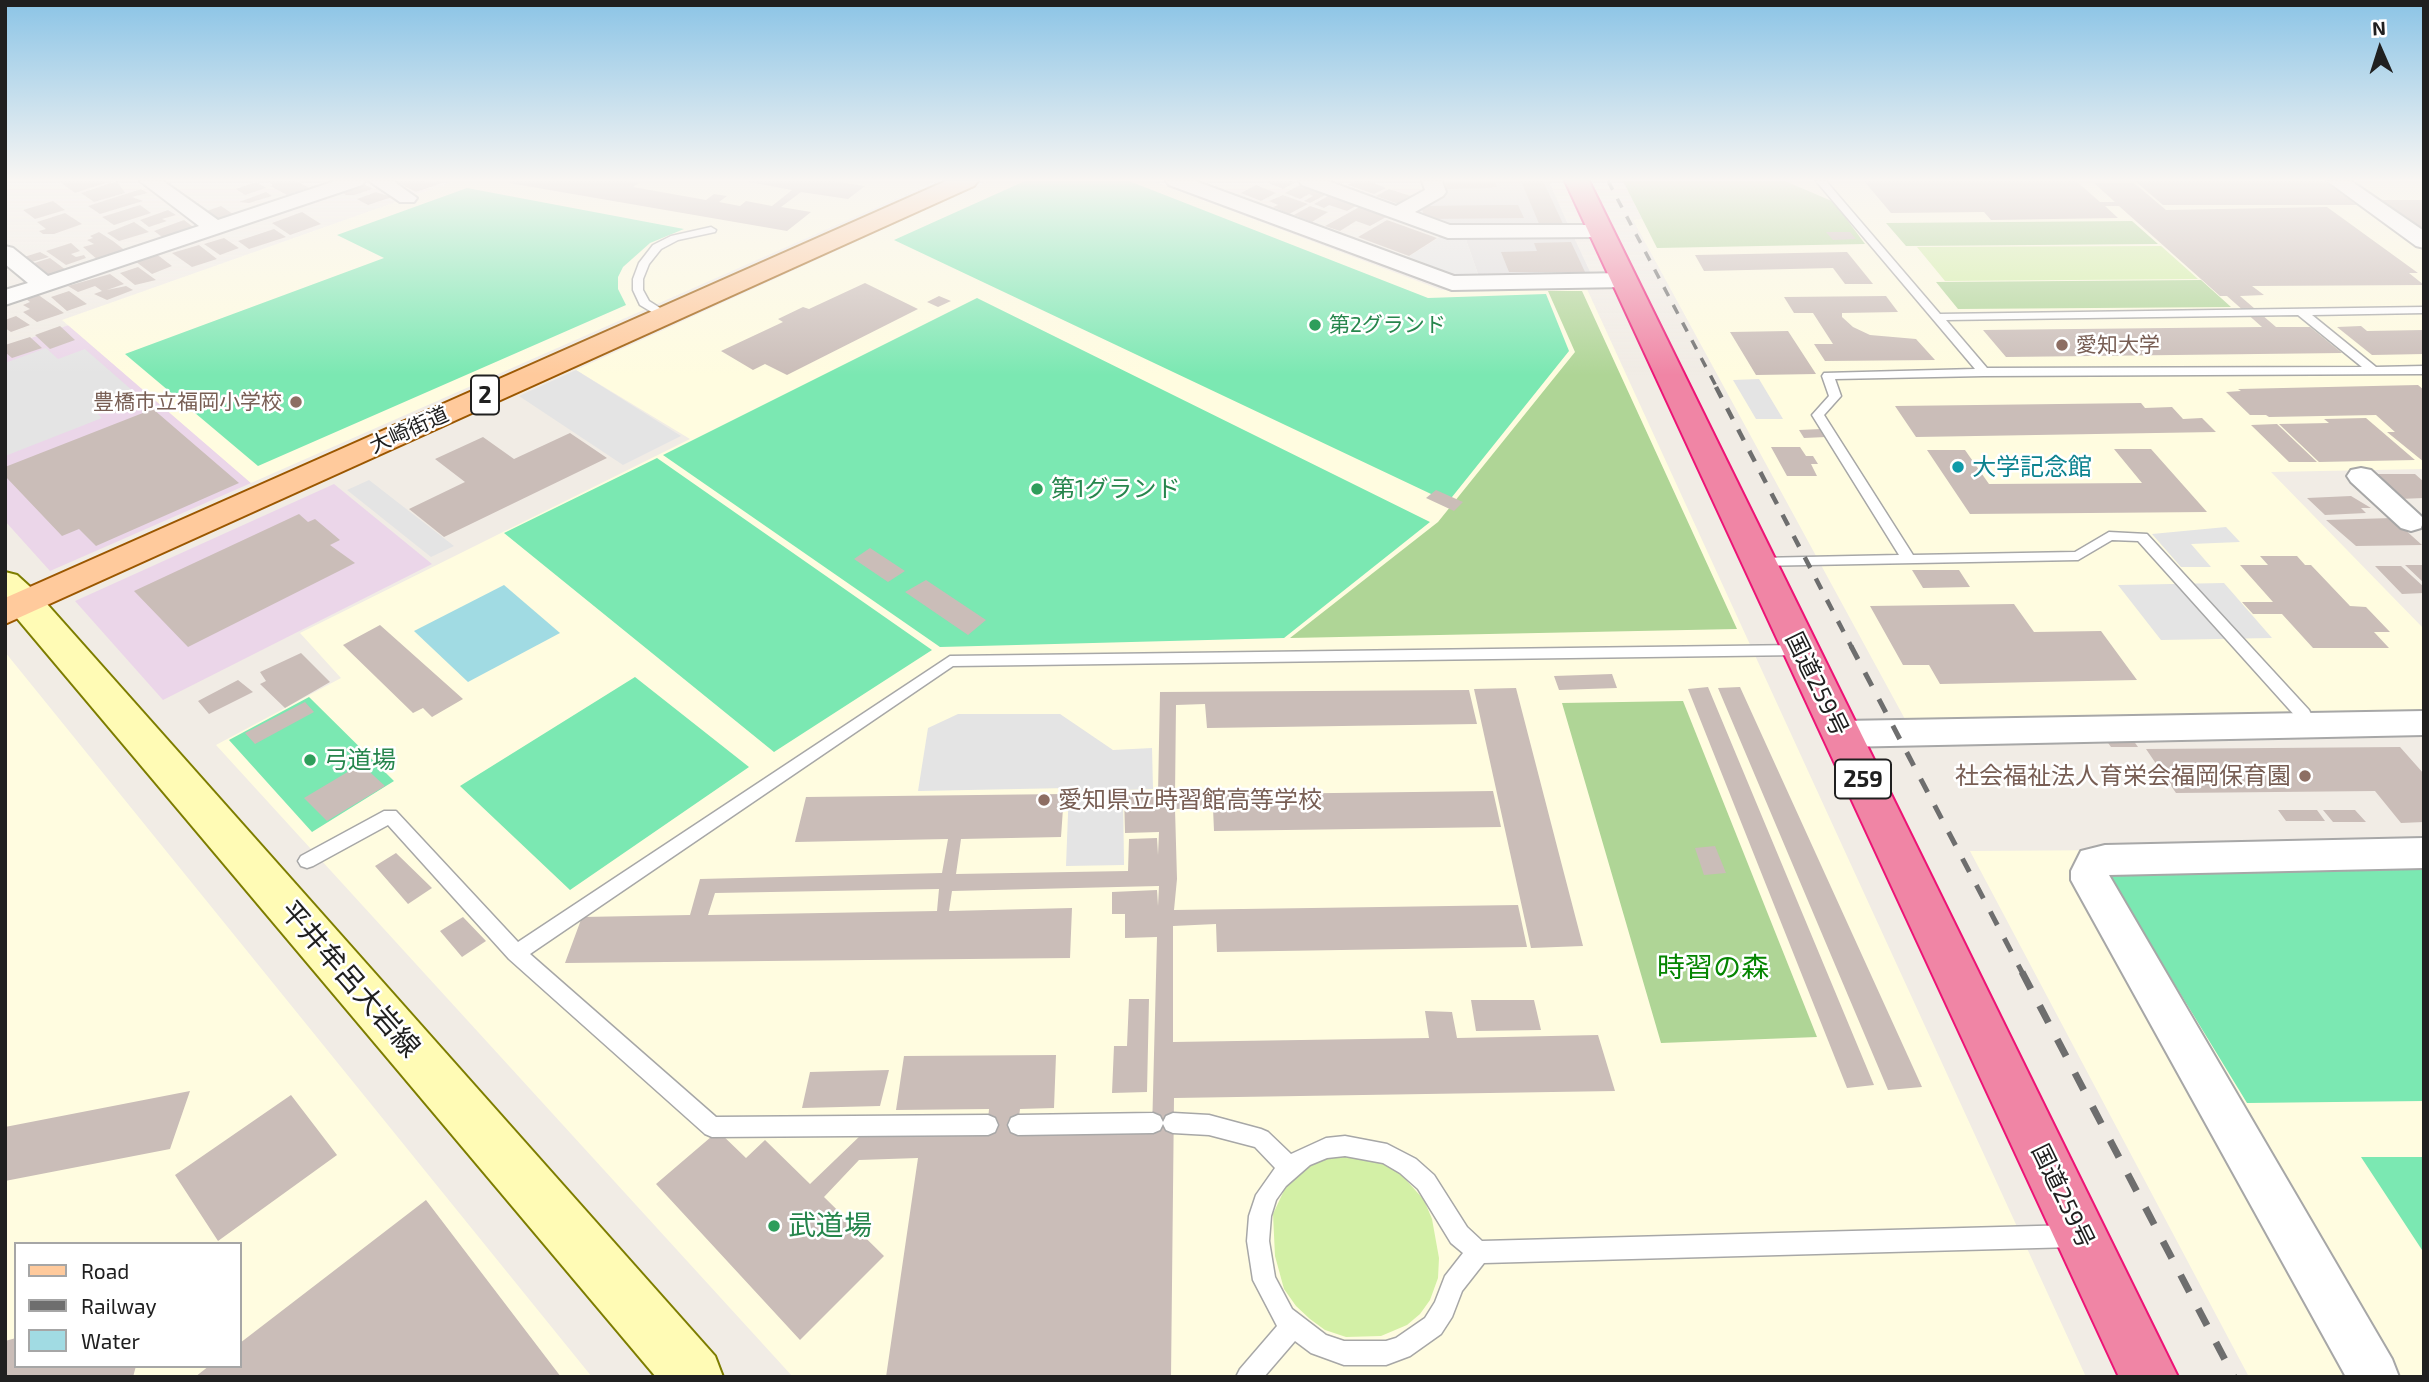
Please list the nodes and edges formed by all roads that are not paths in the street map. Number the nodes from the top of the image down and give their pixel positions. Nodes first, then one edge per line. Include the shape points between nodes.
1 (160, 245) edge
2 (660, 245) edge
3 (821, 245) edge
4 (1351, 245) edge
5 (1608, 245) edge
6 (1876, 245) edge
7 (5, 253) edge
8 (1625, 280) junction
9 (44, 284) junction
10 (5, 298) edge
11 (2424, 310) edge
12 (2300, 311) junction
13 (664, 315) junction
14 (1937, 317) junction
15 (2373, 370) junction
16 (2424, 370) edge
17 (1984, 372) junction
18 (2361, 475) dead end
19 (2419, 526) edge
20 (1909, 559) junction
21 (1759, 563) junction
22 (12, 599) edge
23 (1801, 650) junction
24 (2303, 714) dead end
25 (2424, 723) edge
26 (1841, 734) junction
27 (2424, 853) edge
28 (307, 861) dead end
29 (516, 953) junction
30 (988, 1125) dead end
31 (1018, 1125) dead end
32 (1289, 1167) junction
33 (2082, 1236) junction
34 (1478, 1252) junction
35 (1293, 1326) junction
36 (694, 1377) edge
37 (1248, 1377) edge
38 (2149, 1377) edge
39 (2374, 1377) edge

1 - 9 street
2 - 13 lane via 643,263 638,290 643,303
3 - 13 main road, 大崎街道 / 2
4 - 8 street via 1452,283
5 - 8 highway, 国道259号 / 259
6 - 14 lane
7 - 9 street
8 - 21 highway, 国道259号 / 259
9 - 10 street
11 - 12 lane
12 - 14 lane
12 - 15 lane
13 - 22 main road, 大崎街道 / 2
14 - 17 lane
15 - 16 lane
15 - 17 lane
17 - 20 lane via 1828,376 1835,396 1818,415
18 - 19 street
20 - 21 lane
20 - 24 lane via 2078,556 2109,536 2143,537
21 - 23 highway, 国道259号 / 259
22 - 36 main road, 平井牟呂大岩線
23 - 26 highway, 国道259号 / 259
23 - 29 lane via 950,661
25 - 26 street
26 - 33 highway, 国道259号 / 259
27 - 39 street via 2105,860 2094,862 2090,871 2090,880
28 - 29 lane via 390,816
29 - 30 lane via 712,1127
31 - 32 lane via 1209,1125 1261,1139
32 - 34 lane via 1326,1148 1364,1147 1387,1154 1426,1182 1459,1235
32 - 35 lane via 1267,1195 1258,1241 1264,1280
33 - 34 lane
33 - 38 highway, 国道259号 / 259
34 - 35 lane via 1453,1284 1433,1326 1402,1348 1366,1355 1344,1353 1319,1345
35 - 37 lane

